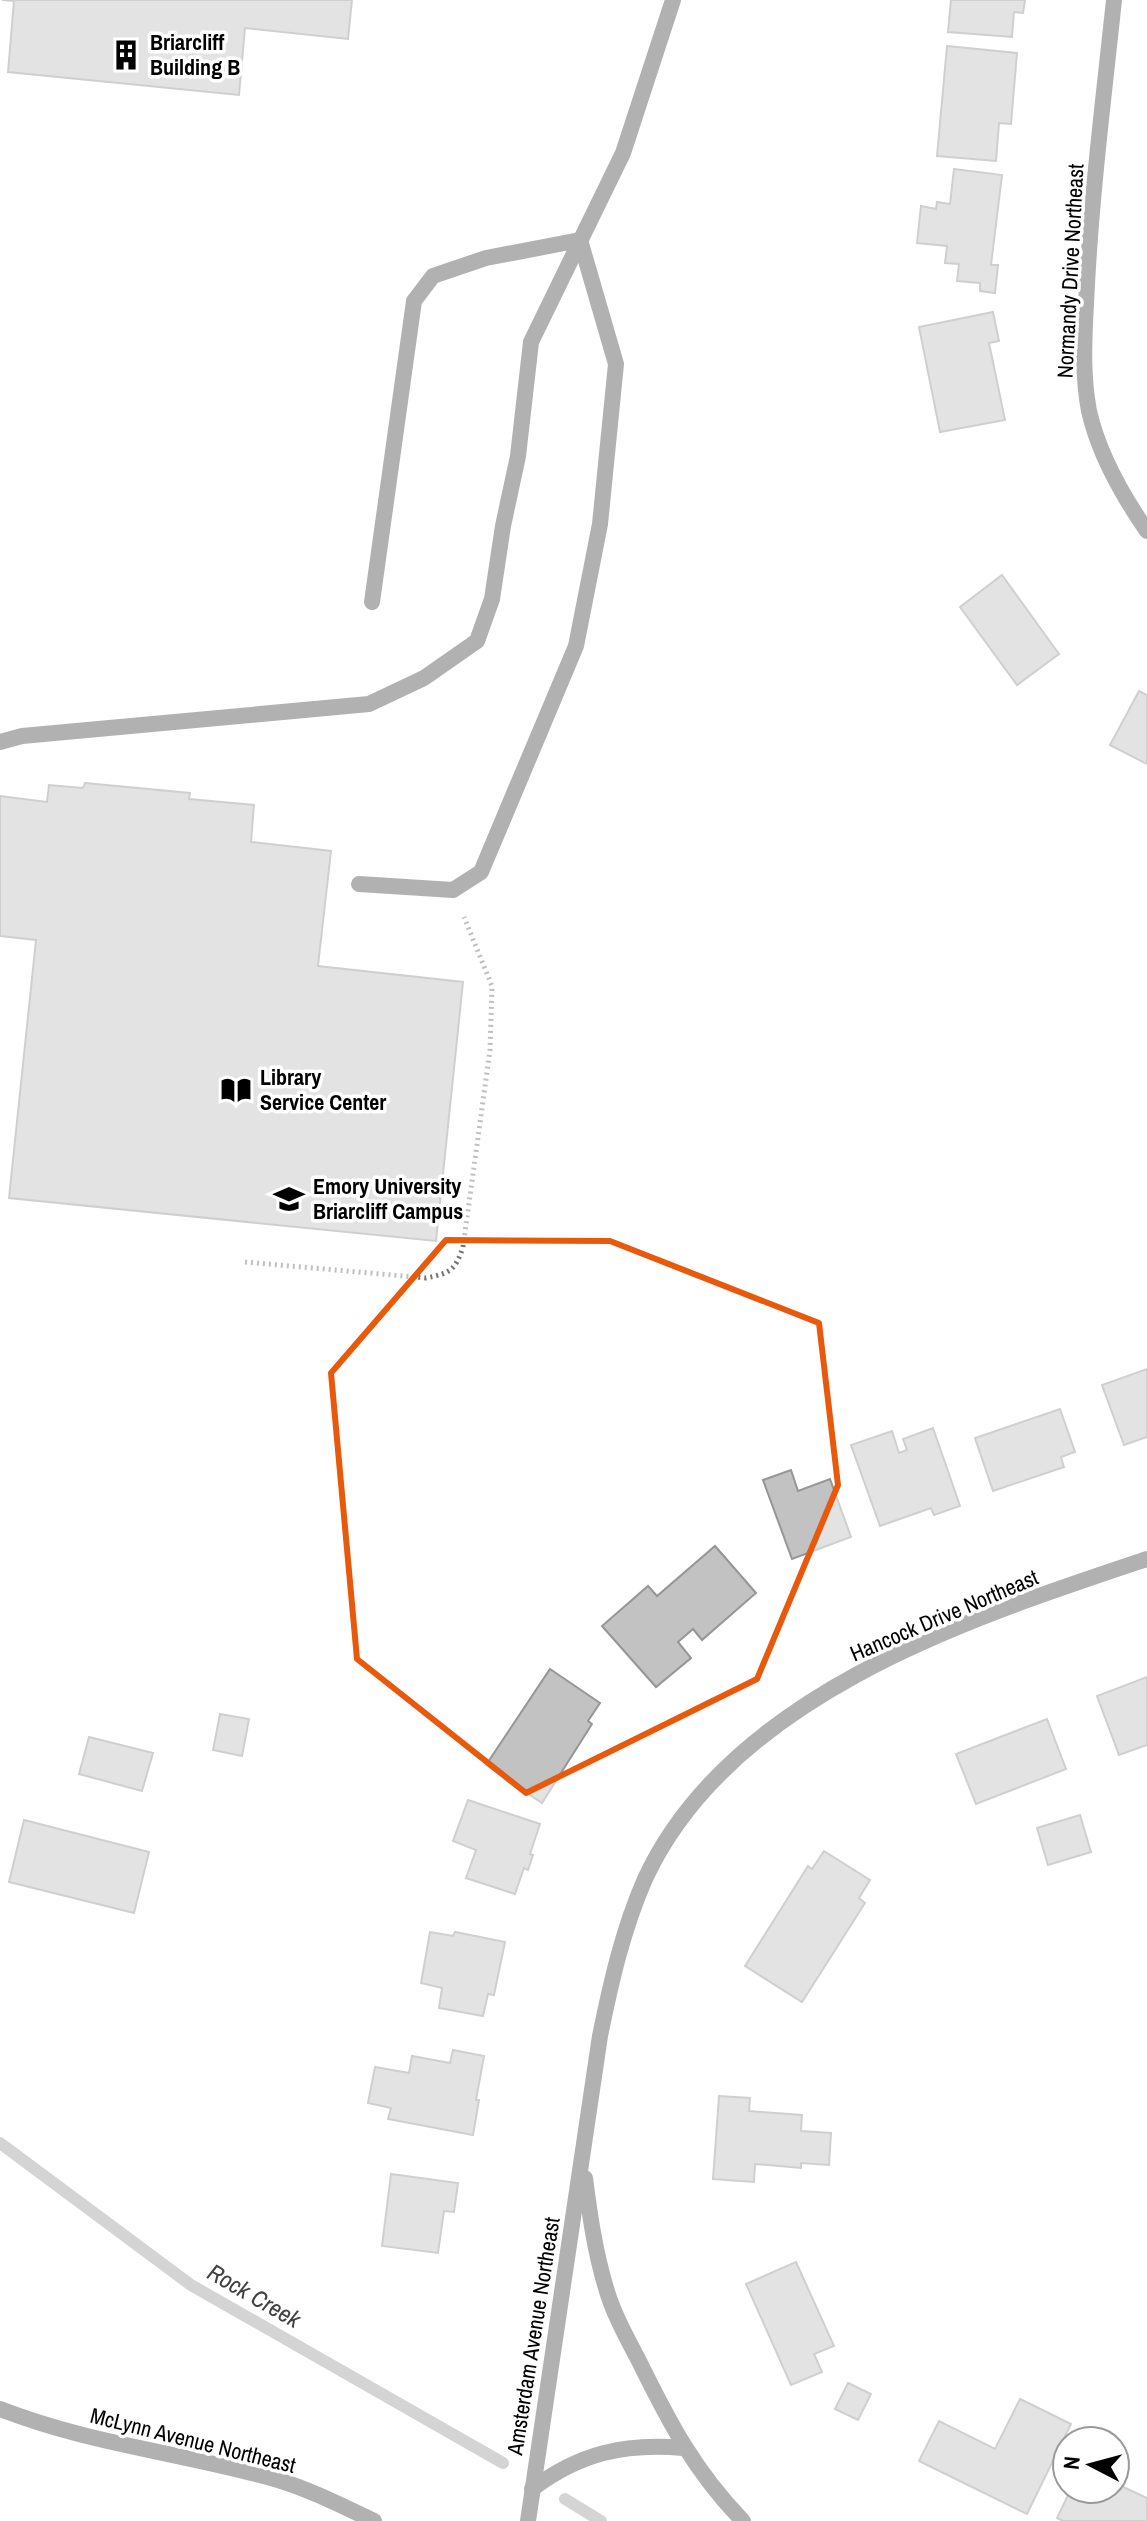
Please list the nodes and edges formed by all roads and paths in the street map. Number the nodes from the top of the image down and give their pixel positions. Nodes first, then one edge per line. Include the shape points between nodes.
1 (673, 0) edge
2 (1114, 0) edge
3 (580, 240) junction
4 (1147, 531) edge
5 (372, 602) dead end
6 (0, 742) edge
7 (359, 884) dead end
8 (453, 890) junction
9 (245, 1262) dead end
10 (1147, 1559) edge
11 (583, 2157) junction
12 (0, 2409) edge
13 (683, 2448) junction
14 (532, 2489) junction
15 (374, 2521) edge
16 (528, 2521) edge
17 (743, 2521) edge

1 - 3 street via 623,153
2 - 4 street, Normandy Drive Northeast via 1083,352 1099,444 1124,499
3 - 5 street via 486,258 433,276 414,301
3 - 6 street via 531,342 518,456 492,599 477,641 424,678 369,704
3 - 8 street via 616,364 600,524 576,646 481,872
7 - 8 street
8 - 9 path via 492,986 490,1050 458,1263 448,1273 426,1278
10 - 11 street, Hancock Drive Northeast via 1010,1607 885,1660 774,1726 724,1770 689,1808 662,1849 631,1915 600,2036
11 - 13 street via 607,2291
11 - 14 street, Amsterdam Avenue Northeast
12 - 15 street, McLynn Avenue Northeast via 91,2439 278,2480
13 - 14 street via 633,2446 602,2452
13 - 17 street
14 - 16 street, Amsterdam Avenue Northeast

